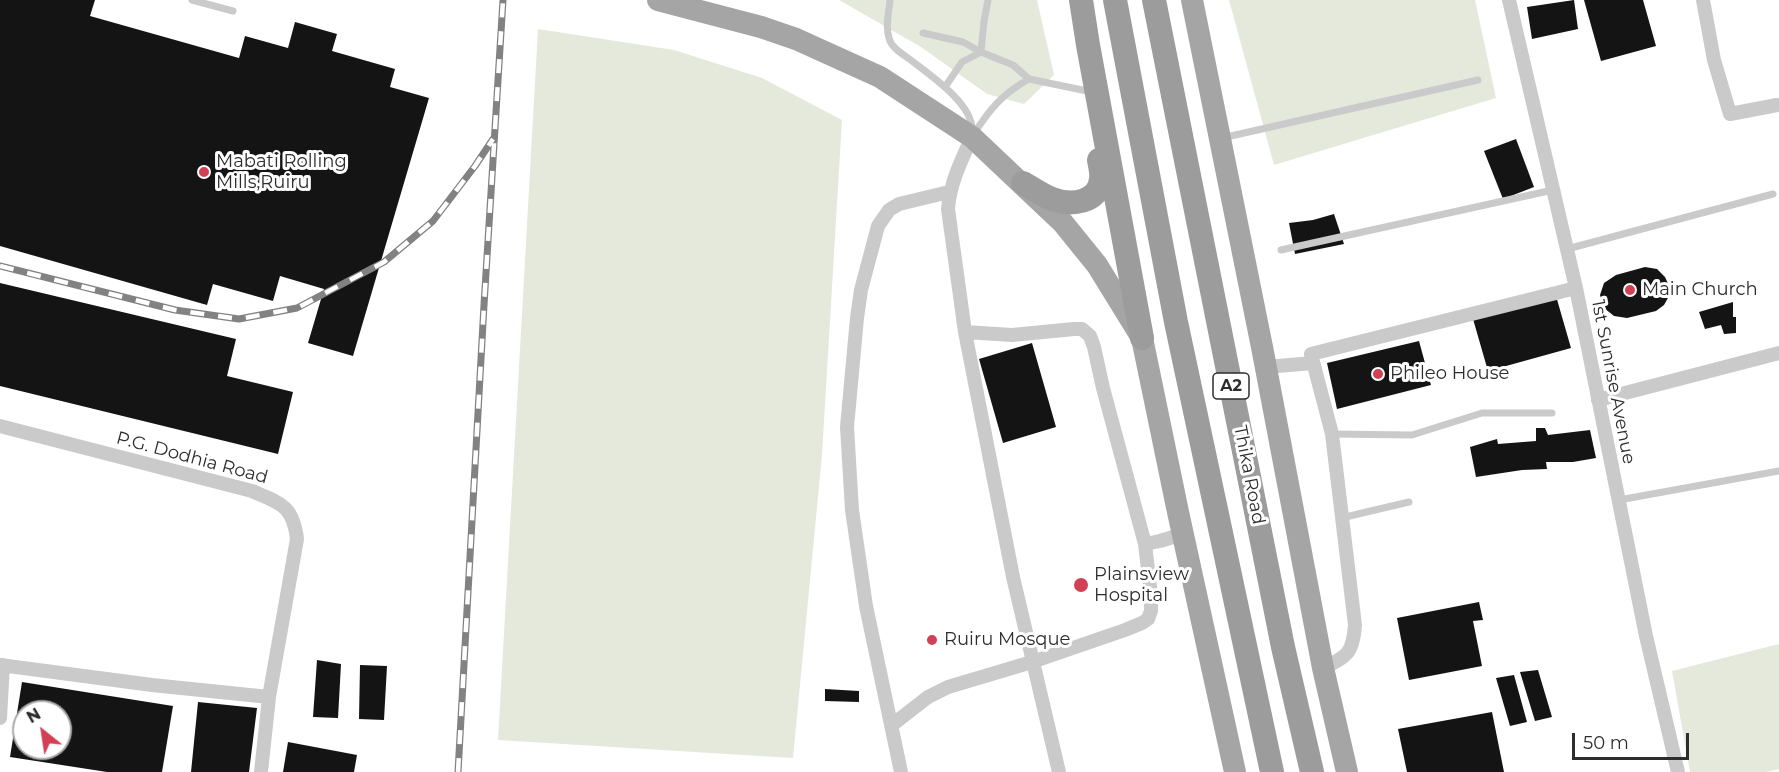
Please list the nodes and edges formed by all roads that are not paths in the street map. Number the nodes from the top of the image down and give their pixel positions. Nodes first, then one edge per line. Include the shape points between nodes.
1 (192, 0) edge
2 (657, 0) edge
3 (890, 0) edge
4 (988, 0) edge
5 (1081, 0) edge
6 (1115, 0) edge
7 (1154, 0) edge
8 (1192, 0) edge
9 (1509, 0) edge
10 (1703, 0) edge
11 (234, 11) dead end
12 (923, 33) dead end
13 (1088, 45) junction
14 (981, 52) junction
15 (1029, 79) junction
16 (1478, 80) dead end
17 (945, 87) junction
18 (1092, 92) junction
19 (1777, 105) dead end
20 (972, 137) junction
21 (1220, 138) junction
22 (1023, 183) junction
23 (1553, 190) junction
24 (949, 192) junction
25 (1773, 194) dead end
26 (1567, 249) junction
27 (1281, 250) dead end
28 (1576, 288) junction
29 (965, 332) junction
30 (1142, 338) junction
31 (1779, 353) edge
32 (1313, 363) junction
33 (1266, 367) junction
34 (1598, 400) junction
35 (1552, 413) dead end
36 (0, 426) edge
37 (1332, 434) junction
38 (1779, 471) edge
39 (1619, 501) junction
40 (1409, 502) dead end
41 (1341, 518) junction
42 (1183, 534) junction
43 (1145, 544) junction
44 (1032, 662) junction
45 (1, 665) edge
46 (1323, 668) junction
47 (269, 697) junction
48 (0, 718) edge
49 (892, 725) junction
50 (261, 772) edge
51 (901, 772) edge
52 (1059, 772) edge
53 (1235, 772) edge
54 (1272, 772) edge
55 (1312, 772) edge
56 (1347, 772) edge
57 (1678, 772) edge

1 - 11 lane
2 - 20 main road via 761,27 825,51 880,77
3 - 17 lane via 889,38 897,49
4 - 14 lane
5 - 13 highway
6 - 54 highway, A2 via 1176,322
7 - 55 highway, Thika Road / A2
8 - 21 main road, Thika Road
9 - 23 street, 1st Sunrise Avenue
10 - 19 street via 1714,60 1730,114
12 - 14 lane via 963,42
13 - 18 highway
13 - 30 highway
14 - 15 lane via 1013,65
14 - 17 lane via 963,62
15 - 18 lane
15 - 20 lane via 990,109
16 - 21 lane
17 - 20 lane via 966,112
18 - 22 highway via 1099,189 1077,203 1053,199
20 - 22 main road
20 - 24 street
21 - 33 main road, Thika Road
22 - 30 main road via 1097,265
23 - 26 street, 1st Sunrise Avenue
23 - 27 lane
24 - 29 street
24 - 49 street via 899,204 883,217 872,243 857,318 847,427 852,510 866,606
25 - 26 lane
26 - 28 street, 1st Sunrise Avenue
28 - 32 street via 1311,354
28 - 34 street, 1st Sunrise Avenue
29 - 43 street via 1012,335 1082,329 1090,336
29 - 44 street
30 - 42 main road
31 - 34 street
32 - 33 street
32 - 37 street
33 - 46 main road, Thika Road
34 - 39 street, 1st Sunrise Avenue
35 - 37 lane via 1482,412 1412,435
36 - 47 street, P.G. Dodhia Road via 252,490 288,510 295,522 297,539
37 - 41 street
38 - 39 lane
39 - 57 street, 1st Sunrise Avenue
40 - 41 lane
41 - 46 street via 1354,639 1342,659
42 - 43 street
42 - 53 main road
43 - 44 street via 1151,595 1148,619
44 - 49 street via 948,687
44 - 52 street
45 - 47 street
45 - 48 street
46 - 56 main road, Thika Road
47 - 50 street, P.G. Dodhia Road
49 - 51 street

